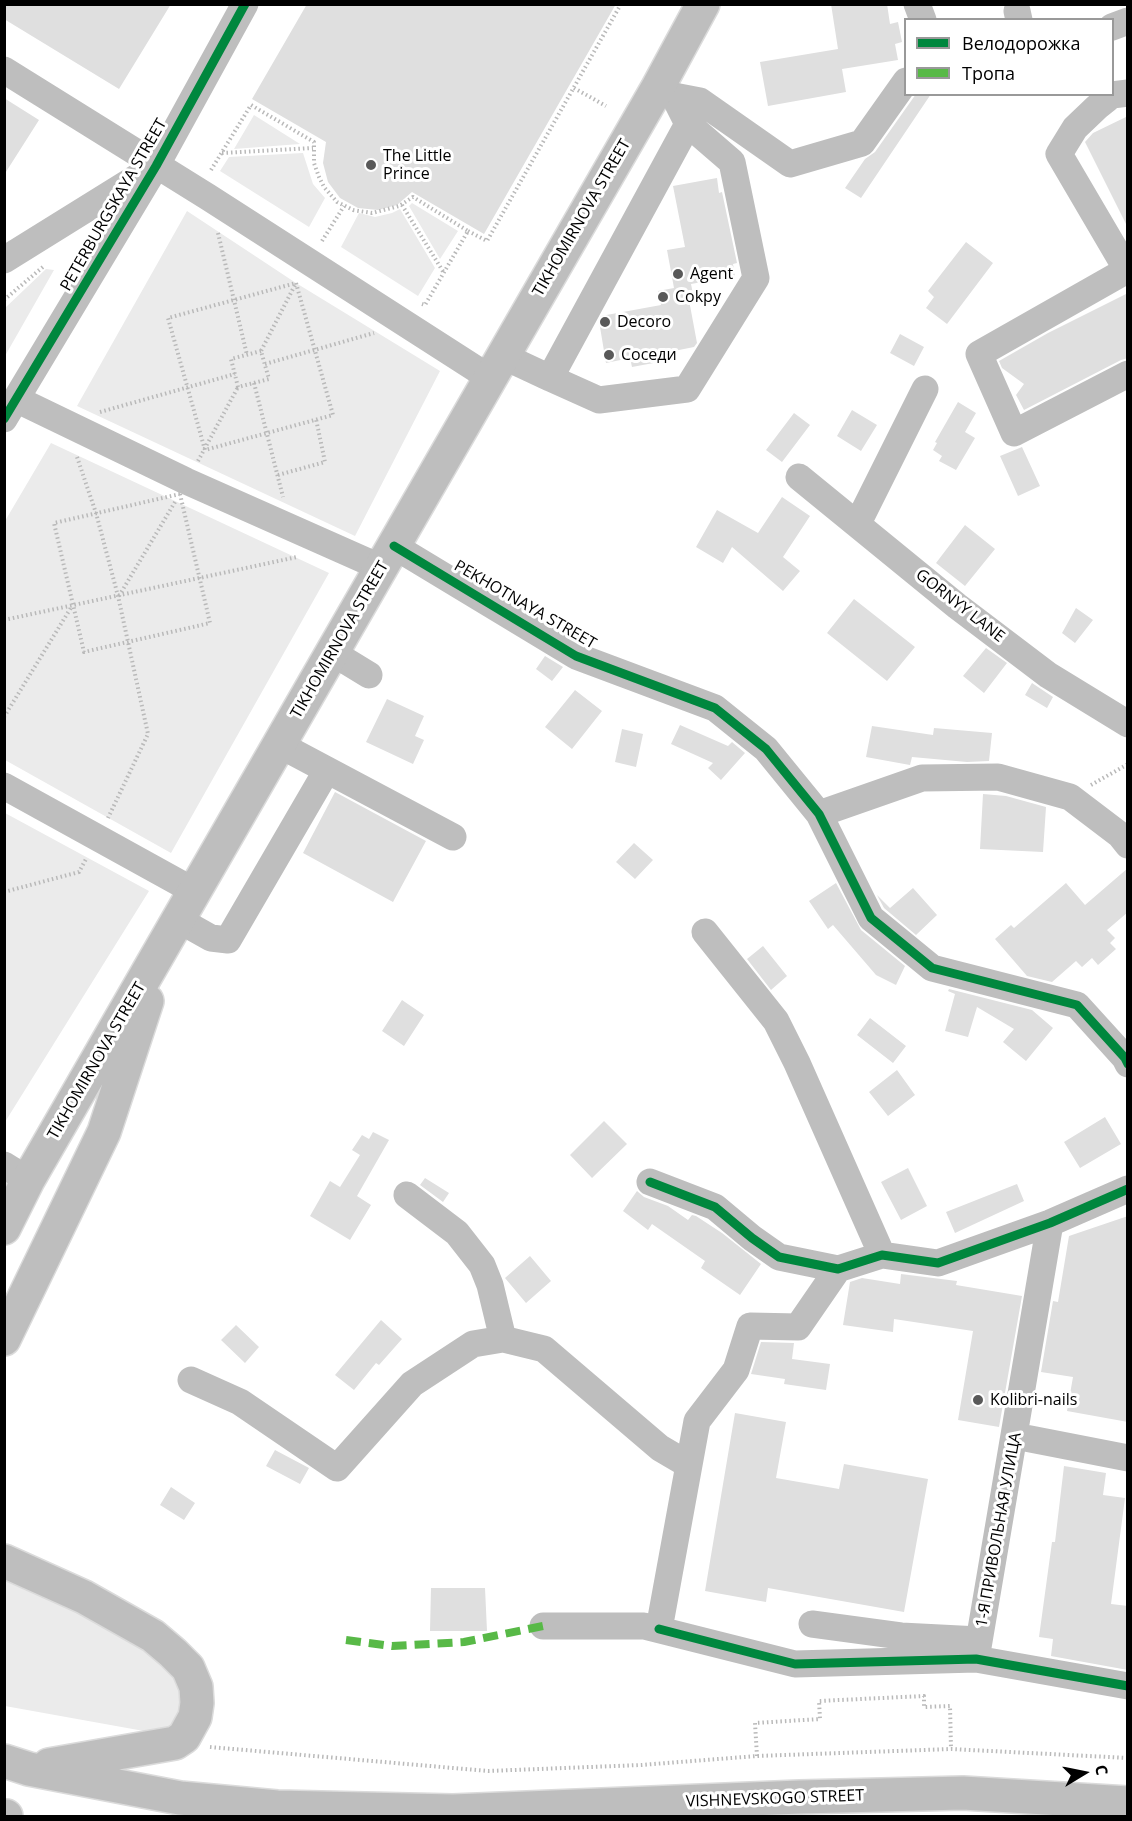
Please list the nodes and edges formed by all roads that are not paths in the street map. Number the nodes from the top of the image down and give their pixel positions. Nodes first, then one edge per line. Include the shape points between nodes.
1 (703, 4) edge
2 (239, 6) edge
3 (1128, 21) edge
4 (1114, 27) edge
5 (4, 70) edge
6 (904, 84) edge
7 (666, 92) junction
8 (1111, 96) edge
9 (688, 124) junction
10 (156, 165) junction
11 (4, 260) edge
12 (497, 367) junction
13 (1128, 374) edge
14 (550, 378) junction
15 (925, 389) dead end
16 (10, 409) edge
17 (799, 477) dead end
18 (858, 523) junction
19 (388, 557) junction
20 (333, 652) junction
21 (369, 675) dead end
22 (1128, 724) edge
23 (280, 745) junction
24 (327, 770) junction
25 (4, 786) edge
26 (819, 814) junction
27 (453, 837) dead end
28 (1128, 844) edge
29 (194, 891) junction
30 (705, 932) dead end
31 (171, 933) junction
32 (1128, 1064) edge
33 (16, 1172) edge
34 (650, 1182) dead end
35 (1128, 1189) edge
36 (407, 1195) dead end
37 (4, 1214) edge
38 (1050, 1223) junction
39 (4, 1228) edge
40 (882, 1256) junction
41 (838, 1269) junction
42 (4, 1339) edge
43 (503, 1339) junction
44 (191, 1380) dead end
45 (1015, 1436) junction
46 (1128, 1458) edge
47 (689, 1465) junction
48 (4, 1561) edge
49 (812, 1624) dead end
50 (543, 1626) dead end
51 (659, 1629) junction
52 (978, 1650) junction
53 (1128, 1686) edge
54 (14, 1762) edge
55 (1128, 1803) edge

1 - 7 main road, TIKHOMIRNOVA STREET
2 - 10 street, PETERBURGSKAYA STREET
3 - 4 street
5 - 10 street
6 - 7 street via 862,143 789,164 700,101
7 - 9 street
7 - 12 main road, TIKHOMIRNOVA STREET
8 - 13 street via 1075,128 1059,153 1127,270 979,354 1014,433
9 - 14 street
9 - 14 street via 732,162 756,278 687,389 599,400
10 - 11 street, PETERBURGSKAYA STREET
10 - 12 street
10 - 16 street, PETERBURGSKAYA STREET
12 - 14 street
12 - 19 main road, TIKHOMIRNOVA STREET
15 - 18 street
16 - 19 street, PEKHOTNAYA STREET via 183,488
17 - 18 street, GORNYY LANE
18 - 22 street, GORNYY LANE via 1048,675
19 - 20 main road, TIKHOMIRNOVA STREET
19 - 26 street, PEKHOTNAYA STREET via 576,656 715,708 766,749
20 - 21 street
20 - 23 main road, TIKHOMIRNOVA STREET
23 - 24 street
23 - 29 main road, TIKHOMIRNOVA STREET
24 - 27 street
24 - 31 street via 228,940
25 - 29 street
26 - 28 street via 922,778 998,777 1070,797
26 - 32 street, PEKHOTNAYA STREET via 871,918 932,968 1077,1005
29 - 31 main road, TIKHOMIRNOVA STREET
30 - 40 street via 776,1021
31 - 33 main road, TIKHOMIRNOVA STREET
31 - 42 main road via 104,1132
33 - 37 main road
33 - 39 main road
34 - 41 street via 715,1207 779,1257
35 - 38 street
36 - 43 street via 457,1233 482,1265
38 - 40 street via 938,1263
38 - 45 street, 1-Я ПРИВОЛЬНАЯ УЛИЦА
40 - 41 street
41 - 47 street via 798,1326 750,1326 736,1370 698,1421
43 - 44 street via 473,1344 412,1384 337,1468 240,1402
43 - 47 street via 544,1349 660,1448
45 - 46 street
45 - 52 street, 1-Я ПРИВОЛЬНАЯ УЛИЦА
47 - 51 street
48 - 54 main road via 84,1597 153,1636 188,1668 196,1687 197,1703 195,1717 176,1743
49 - 52 street
50 - 51 street
51 - 52 street via 795,1664
52 - 53 street
54 - 55 main road, VISHNEVSKOGO STREET via 180,1798 277,1807 453,1811 963,1793

